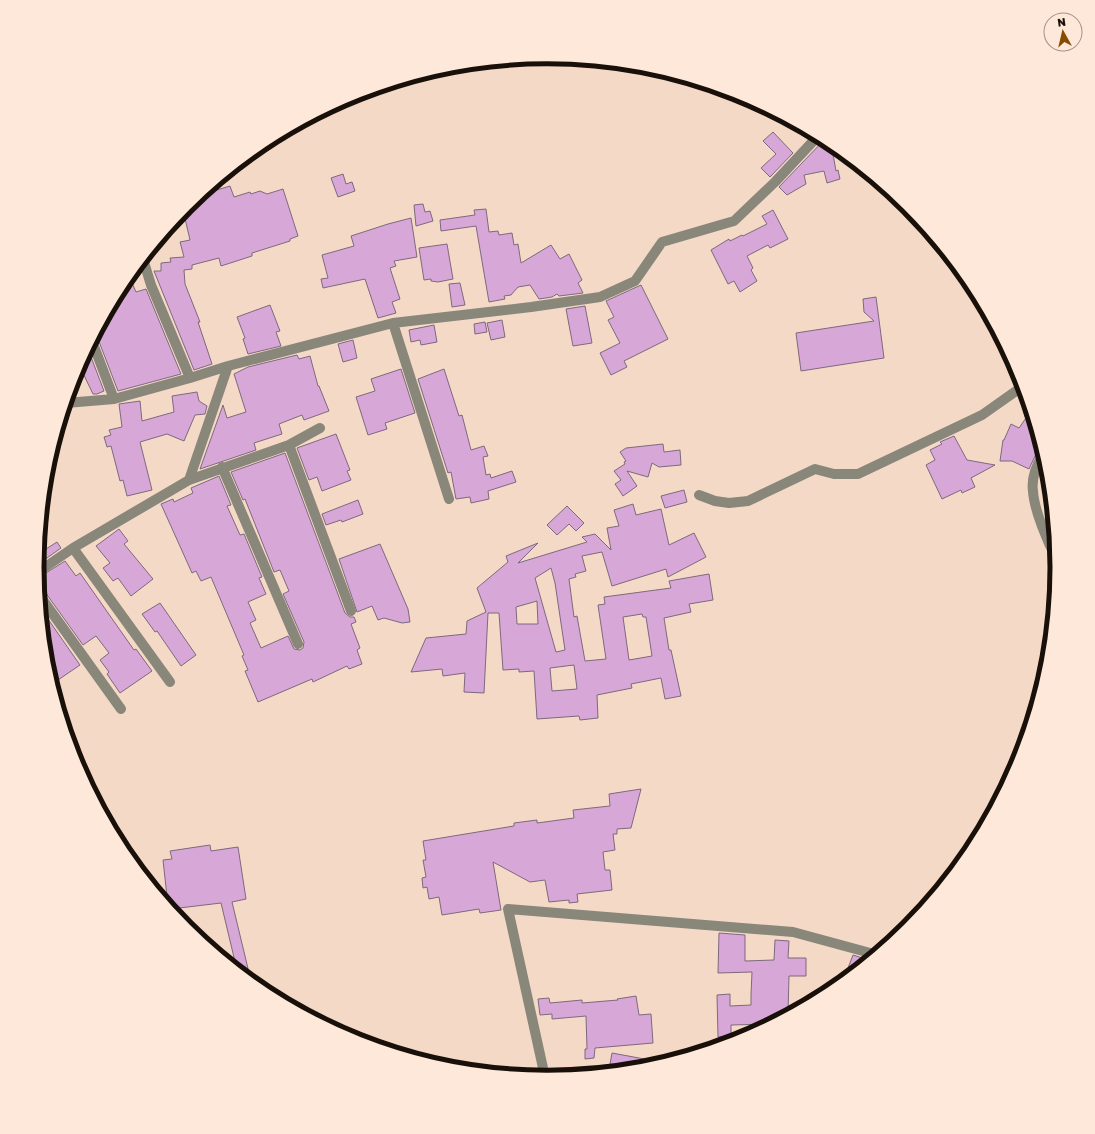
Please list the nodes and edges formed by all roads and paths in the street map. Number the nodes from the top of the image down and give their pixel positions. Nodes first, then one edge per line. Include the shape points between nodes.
1 (814, 140) edge
2 (145, 264) edge
3 (393, 323) junction
4 (94, 347) edge
5 (228, 366) junction
6 (190, 378) junction
7 (1019, 390) edge
8 (114, 399) junction
9 (72, 403) edge
10 (320, 428) dead end
11 (289, 445) junction
12 (1039, 460) edge
13 (222, 467) junction
14 (189, 480) junction
15 (699, 495) dead end
16 (449, 499) dead end
17 (1050, 547) edge
18 (73, 548) junction
19 (44, 568) edge
20 (45, 603) edge
21 (351, 611) dead end
22 (298, 644) dead end
23 (170, 682) dead end
24 (121, 709) dead end
25 (870, 953) edge
26 (543, 1070) edge

1 - 3 street via 734,221 662,242 635,281 600,297
2 - 6 street
3 - 5 street
3 - 16 street
4 - 8 street
5 - 6 street
5 - 14 street
6 - 8 street
7 - 15 street via 982,415 858,474 834,474 815,469 748,501 729,503
8 - 9 street
10 - 11 street
11 - 13 street
11 - 21 street
12 - 17 street via 1032,491
13 - 14 street
13 - 22 street
14 - 18 street
18 - 19 street
18 - 23 street
20 - 24 street
25 - 26 street via 793,932 508,909

